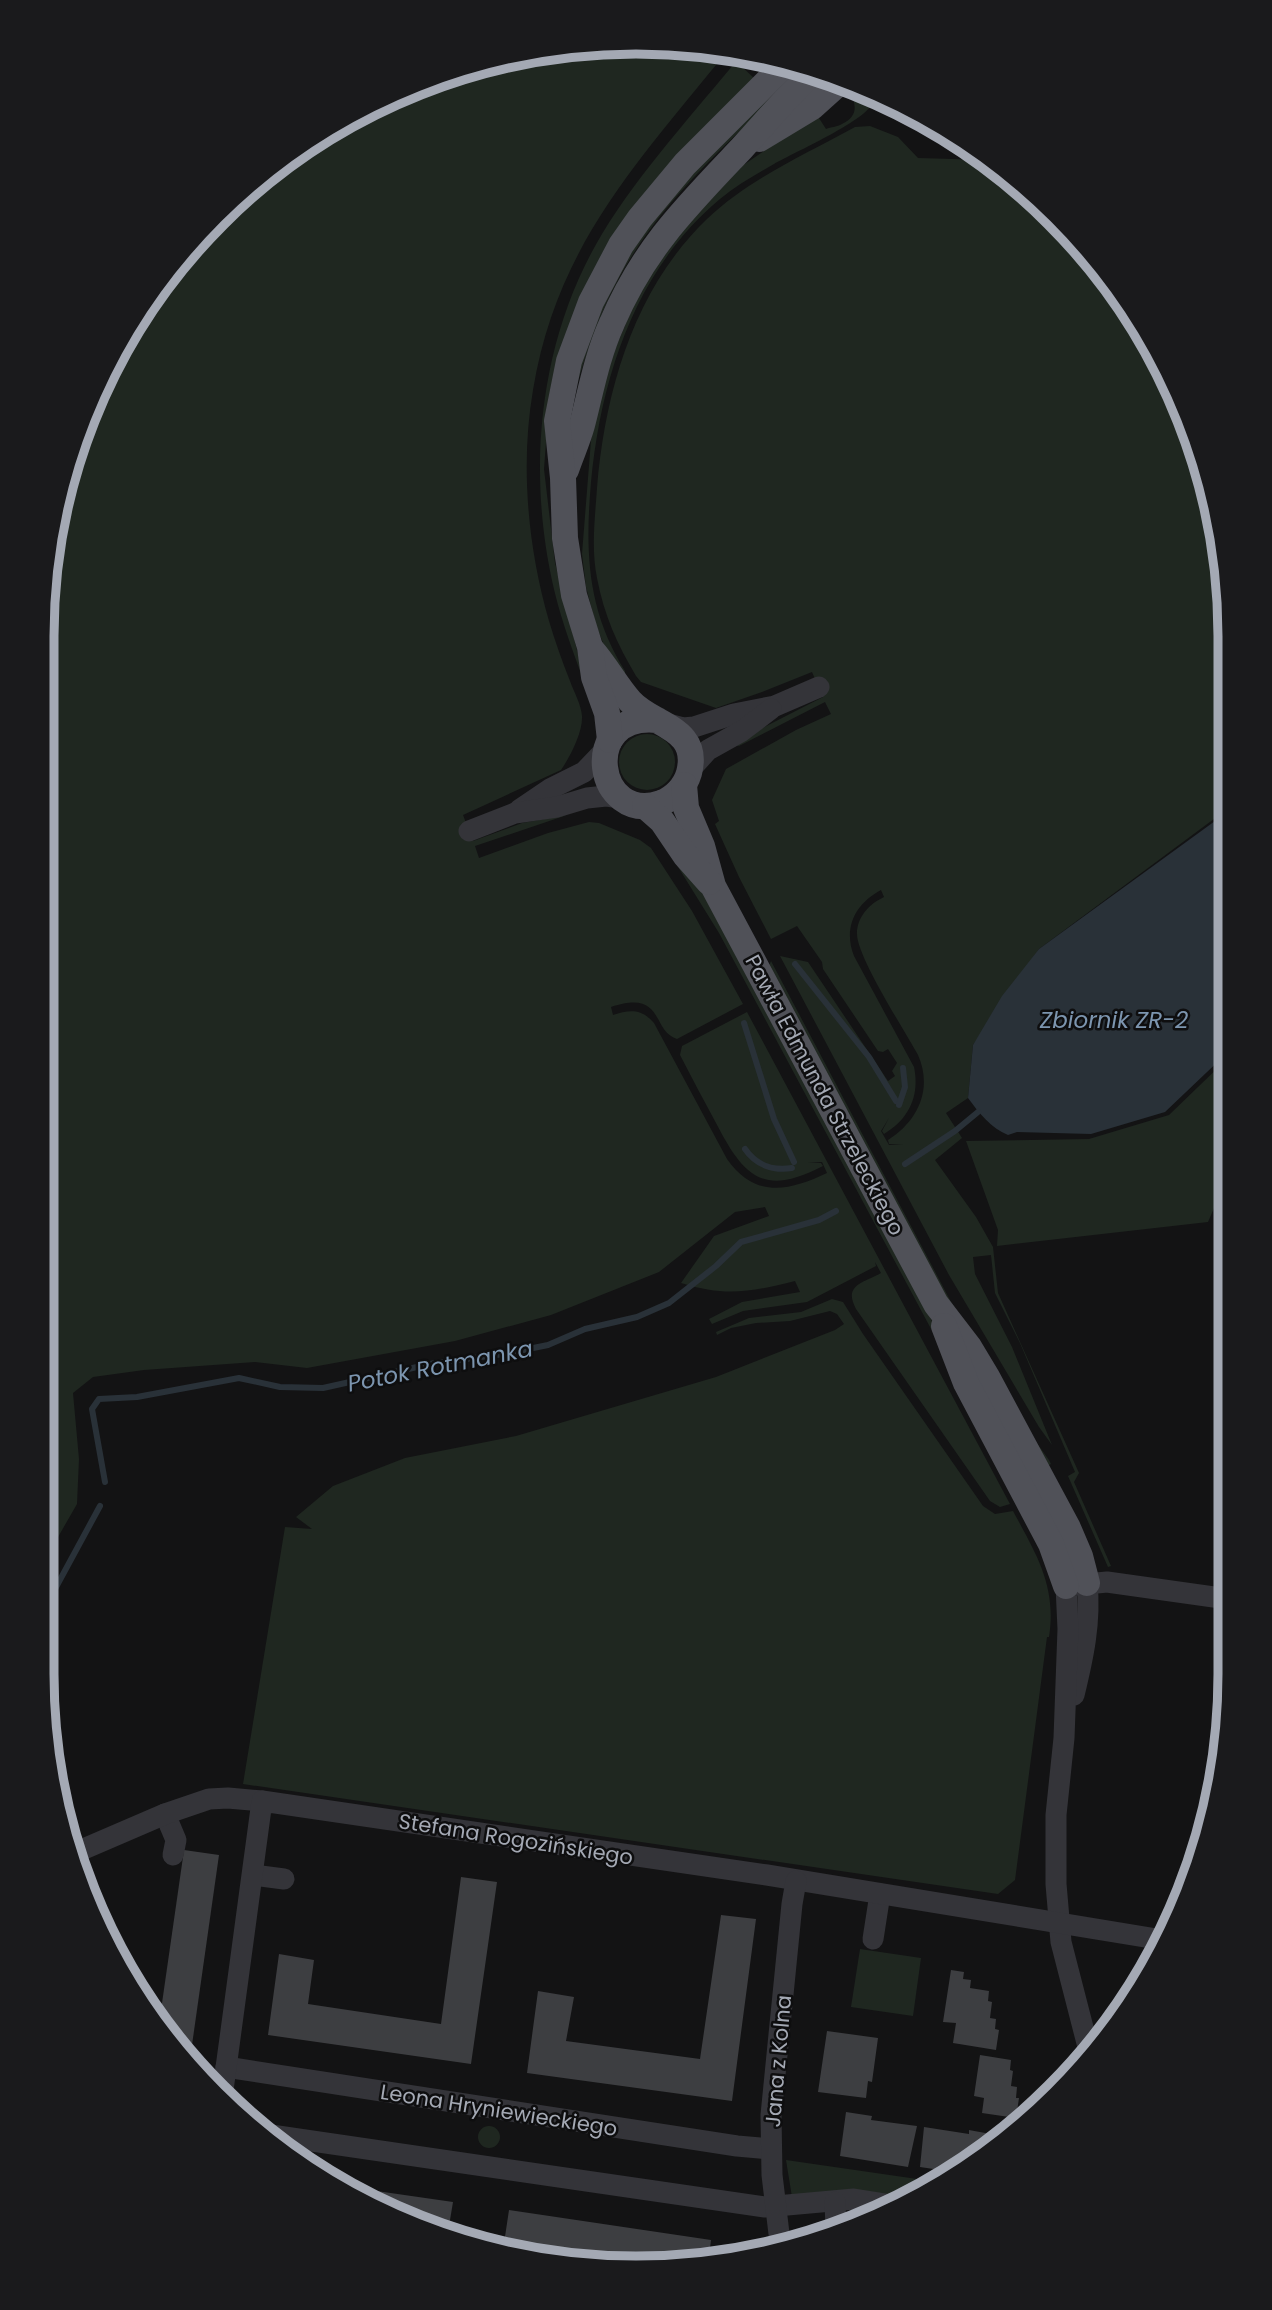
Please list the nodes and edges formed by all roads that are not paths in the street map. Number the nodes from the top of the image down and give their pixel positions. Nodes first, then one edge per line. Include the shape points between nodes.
1 (777, 72) edge
2 (805, 79) edge
3 (832, 89) edge
4 (742, 148) junction
5 (563, 478) junction
6 (590, 647) junction
7 (819, 687) dead end
8 (775, 706) junction
9 (662, 722) junction
10 (608, 745) junction
11 (687, 778) junction
12 (634, 803) junction
13 (515, 813) junction
14 (469, 831) dead end
15 (713, 886) junction
16 (1076, 1584) junction
17 (1218, 1598) edge
18 (262, 1801) junction
19 (165, 1814) junction
20 (82, 1850) edge
21 (173, 1855) dead end
22 (253, 1875) junction
23 (284, 1880) dead end
24 (796, 1881) junction
25 (880, 1894) junction
26 (1059, 1923) junction
27 (873, 1938) dead end
28 (1154, 1939) edge
29 (1087, 2042) edge
30 (226, 2067) junction
31 (224, 2084) edge
32 (283, 2137) edge
33 (771, 2149) junction
34 (835, 2202) junction
35 (878, 2203) edge
36 (776, 2207) junction
37 (836, 2220) edge
38 (780, 2238) edge

1 - 5 main road via 661,190 606,272 579,333 562,389 557,421
2 - 4 main road
3 - 4 main road via 812,107
4 - 5 main road via 679,214 631,283 598,360
5 - 6 main road via 567,558
6 - 9 main road via 630,701
6 - 10 main road via 609,722
7 - 8 street
8 - 9 street via 689,728
8 - 11 street via 708,750
9 - 10 main road via 646,719 626,724
9 - 11 main road via 684,740 689,751
10 - 12 main road via 604,772 608,783
10 - 13 street via 584,772
11 - 12 main road via 667,801
11 - 15 main road, Pawła Edmunda Strzeleckiego via 686,808
12 - 13 street via 597,796
12 - 15 main road, Pawła Edmunda Strzeleckiego via 662,821
13 - 14 street
15 - 16 main road, Pawła Edmunda Strzeleckiego via 936,1304 954,1356 1060,1563
16 - 17 street via 1113,1582
16 - 26 street, Pawła Edmunda Strzeleckiego via 1068,1629 1056,1815
18 - 19 street, Stefana Rogozińskiego via 209,1799
18 - 22 street
18 - 24 street, Stefana Rogozińskiego
19 - 20 street, Stefana Rogozińskiego
19 - 21 street via 176,1840
22 - 23 street
22 - 30 street
24 - 25 street, Stefana Rogozińskiego
24 - 33 street, Jana z Kolna
25 - 26 street, Stefana Rogozińskiego
25 - 27 street
26 - 28 street, Stefana Rogozińskiego
26 - 29 street, Pawła Edmunda Strzeleckiego
30 - 31 street
30 - 33 street, Leona Hryniewieckiego
32 - 36 street
33 - 36 street, Jana z Kolna
34 - 35 street
34 - 36 street
34 - 37 street
36 - 38 street, Jana z Kolna

